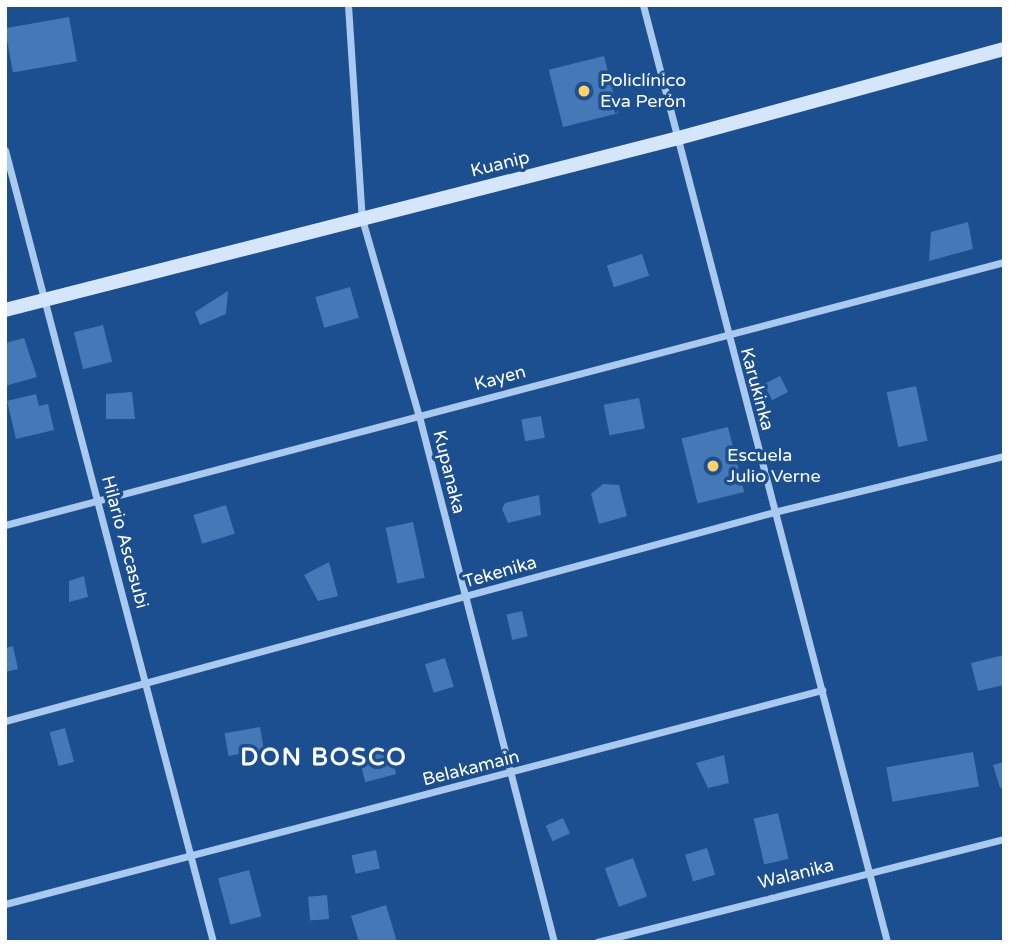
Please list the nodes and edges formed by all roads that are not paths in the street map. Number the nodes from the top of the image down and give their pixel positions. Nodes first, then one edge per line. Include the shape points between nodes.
1 (348, 5) edge
2 (643, 5) edge
3 (1004, 49) edge
4 (675, 139) junction
5 (5, 150) edge
6 (362, 219) junction
7 (1004, 262) edge
8 (44, 300) junction
9 (5, 310) edge
10 (726, 333) junction
11 (419, 416) junction
12 (1004, 456) edge
13 (99, 502) junction
14 (774, 512) junction
15 (5, 525) edge
16 (465, 598) junction
17 (146, 681) junction
18 (822, 690) junction
19 (5, 721) edge
20 (509, 775) junction
21 (1004, 839) edge
22 (192, 855) junction
23 (870, 871) junction
24 (5, 904) edge
25 (213, 942) edge
26 (554, 942) edge
27 (597, 942) edge
28 (887, 942) edge

1 - 6 street, Kupanaka
2 - 4 street, Karukinka
3 - 4 main road, Kuanip
4 - 6 main road, Kuanip
4 - 10 street, Karukinka
5 - 8 street, Hilario Ascasubi
6 - 8 main road, Kuanip
6 - 11 street, Kupanaka
7 - 10 street, Kayen
8 - 9 main road, Kuanip
8 - 13 street, Hilario Ascasubi
10 - 11 street, Kayen
10 - 14 street, Karukinka
11 - 13 street, Kayen
11 - 16 street, Kupanaka
12 - 14 street, Tekenika
13 - 15 street, Kayen
13 - 17 street, Hilario Ascasubi
14 - 16 street, Tekenika
14 - 18 street, Karukinka
16 - 17 street, Tekenika
16 - 20 street, Kupanaka
17 - 19 street, Tekenika
17 - 22 street, Hilario Ascasubi
18 - 20 street, Belakamain
18 - 23 street, Karukinka
20 - 22 street, Belakamain
20 - 26 street, Kupanaka
21 - 23 street, Walanika
22 - 24 street, Belakamain
22 - 25 street, Hilario Ascasubi
23 - 27 street, Walanika
23 - 28 street, Karukinka

